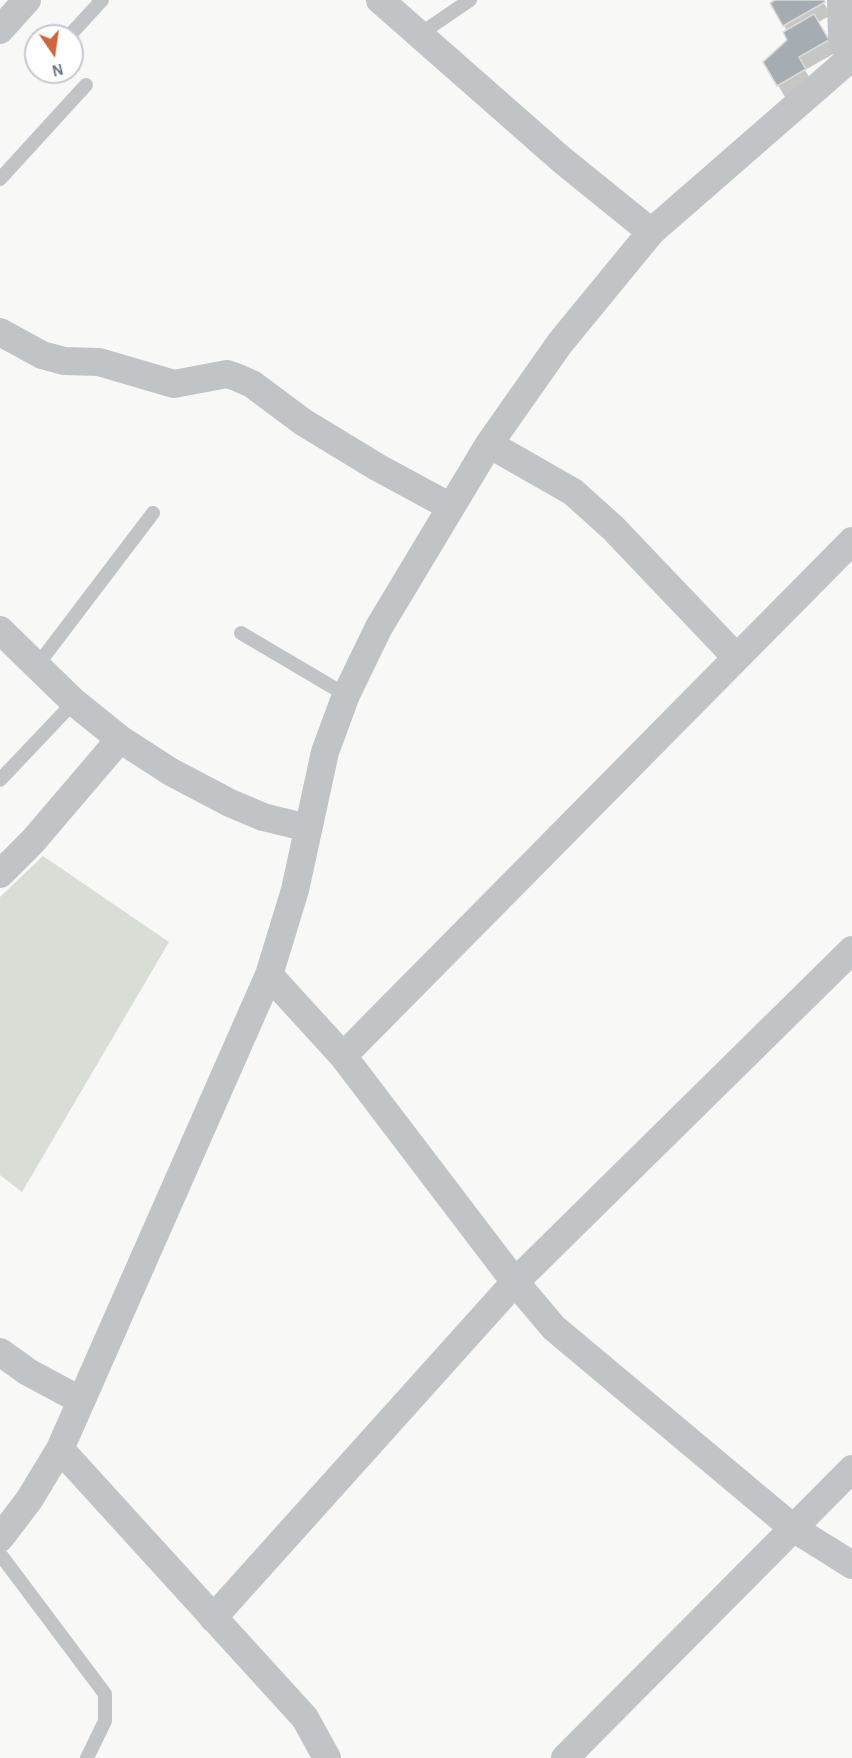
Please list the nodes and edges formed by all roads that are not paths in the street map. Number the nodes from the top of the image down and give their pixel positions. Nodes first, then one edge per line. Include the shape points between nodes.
1 (27, 0) edge
2 (102, 0) edge
3 (380, 0) edge
4 (470, 0) edge
5 (841, 0) edge
6 (80, 24) edge
7 (0, 30) edge
8 (420, 34) junction
9 (852, 58) edge
10 (86, 85) dead end
11 (0, 179) edge
12 (651, 232) junction
13 (0, 332) edge
14 (489, 444) junction
15 (449, 506) junction
16 (153, 513) dead end
17 (852, 541) edge
18 (0, 630) edge
19 (241, 633) dead end
20 (736, 657) junction
21 (36, 667) junction
22 (346, 694) junction
23 (74, 702) junction
24 (120, 739) junction
25 (0, 780) edge
26 (308, 828) junction
27 (0, 874) edge
28 (852, 950) edge
29 (269, 975) junction
30 (344, 1056) junction
31 (515, 1282) junction
32 (0, 1352) edge
33 (80, 1400) junction
34 (60, 1449) junction
35 (852, 1469) edge
36 (793, 1528) junction
37 (0, 1539) edge
38 (0, 1554) edge
39 (852, 1564) edge
40 (213, 1618) junction
41 (87, 1758) edge
42 (327, 1758) edge
43 (565, 1758) edge

1 - 7 street
2 - 6 lane
3 - 8 street
4 - 8 lane
5 - 9 street via 842,39
8 - 12 street via 562,160
9 - 12 street
10 - 11 lane
12 - 14 street via 560,343
13 - 15 street via 42,355 64,361 99,362 174,384 227,374 236,377 377,467
14 - 15 street
14 - 20 street via 573,492
15 - 22 street via 379,627
16 - 21 lane
17 - 20 street
18 - 21 street
19 - 22 lane
20 - 30 street
21 - 23 street
22 - 26 street via 325,752
23 - 24 street
23 - 25 lane
24 - 26 street via 230,803 263,817
24 - 27 street
26 - 29 street
28 - 31 street
29 - 30 street
29 - 33 street
30 - 31 street
31 - 36 street via 554,1328
31 - 40 street
32 - 33 street
33 - 34 street
34 - 37 street
34 - 40 street
35 - 36 street
36 - 39 street
36 - 43 street
38 - 41 lane via 105,1694 105,1721
40 - 42 street via 305,1718

